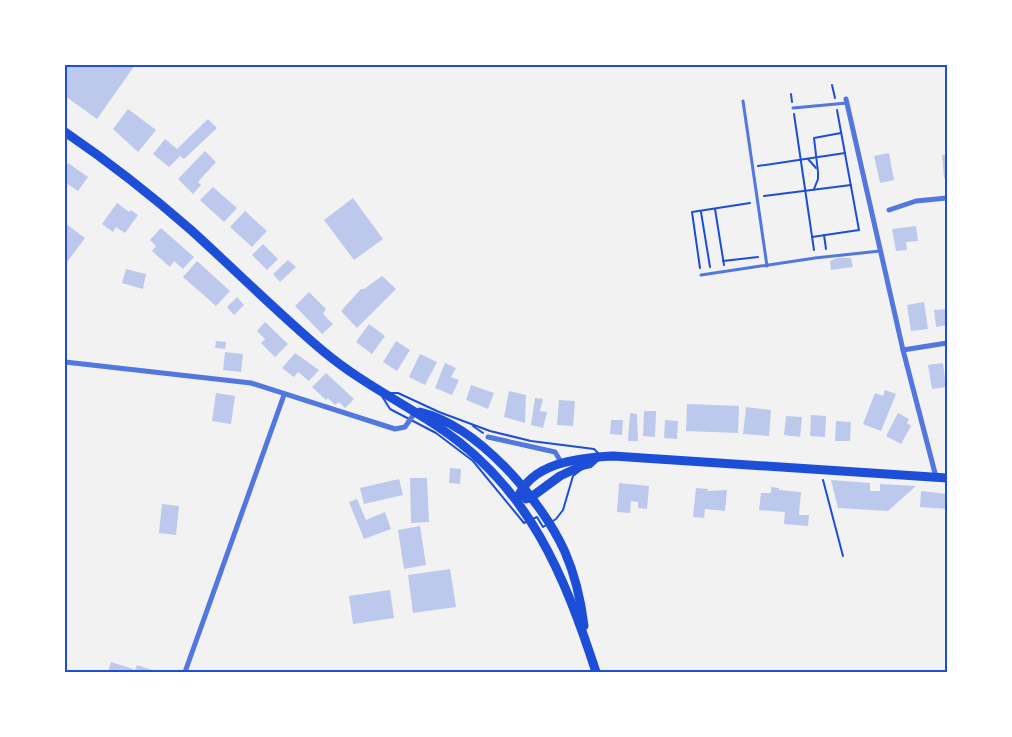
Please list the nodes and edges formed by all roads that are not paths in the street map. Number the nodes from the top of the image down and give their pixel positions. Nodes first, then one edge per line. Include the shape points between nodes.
1 (743, 101) dead end
2 (846, 101) joint
3 (793, 108) road end
4 (65, 132) edge
5 (947, 198) edge
6 (889, 210) dead end
7 (881, 251) junction
8 (767, 266) junction
9 (701, 275) road end
10 (947, 343) edge
11 (903, 350) junction
12 (65, 362) edge
13 (284, 395) junction
14 (416, 411) junction
15 (488, 436) road end
16 (602, 457) junction
17 (561, 462) junction
18 (936, 477) junction
19 (947, 478) edge
20 (522, 487) junction
21 (530, 498) junction
22 (517, 500) junction
23 (586, 639) junction
24 (185, 672) edge
25 (596, 672) edge

1 - 8 lane
2 - 3 lane
2 - 7 street
4 - 14 main road via 190,229 323,351 380,393
5 - 6 street via 916,201
7 - 8 lane
7 - 11 street
8 - 9 lane
10 - 11 street
11 - 18 street
12 - 13 street via 251,383
13 - 14 street via 395,429 405,427
13 - 24 street
14 - 20 main road via 443,420 466,433 492,454
14 - 22 main road via 474,453
15 - 17 street via 555,452
16 - 17 main road
16 - 18 main road
16 - 21 main road via 565,473
17 - 20 main road
18 - 19 main road
20 - 21 main road
20 - 22 main road
21 - 22 main road
21 - 23 main road via 559,539 578,596
22 - 23 main road via 532,520 558,569
23 - 25 main road

